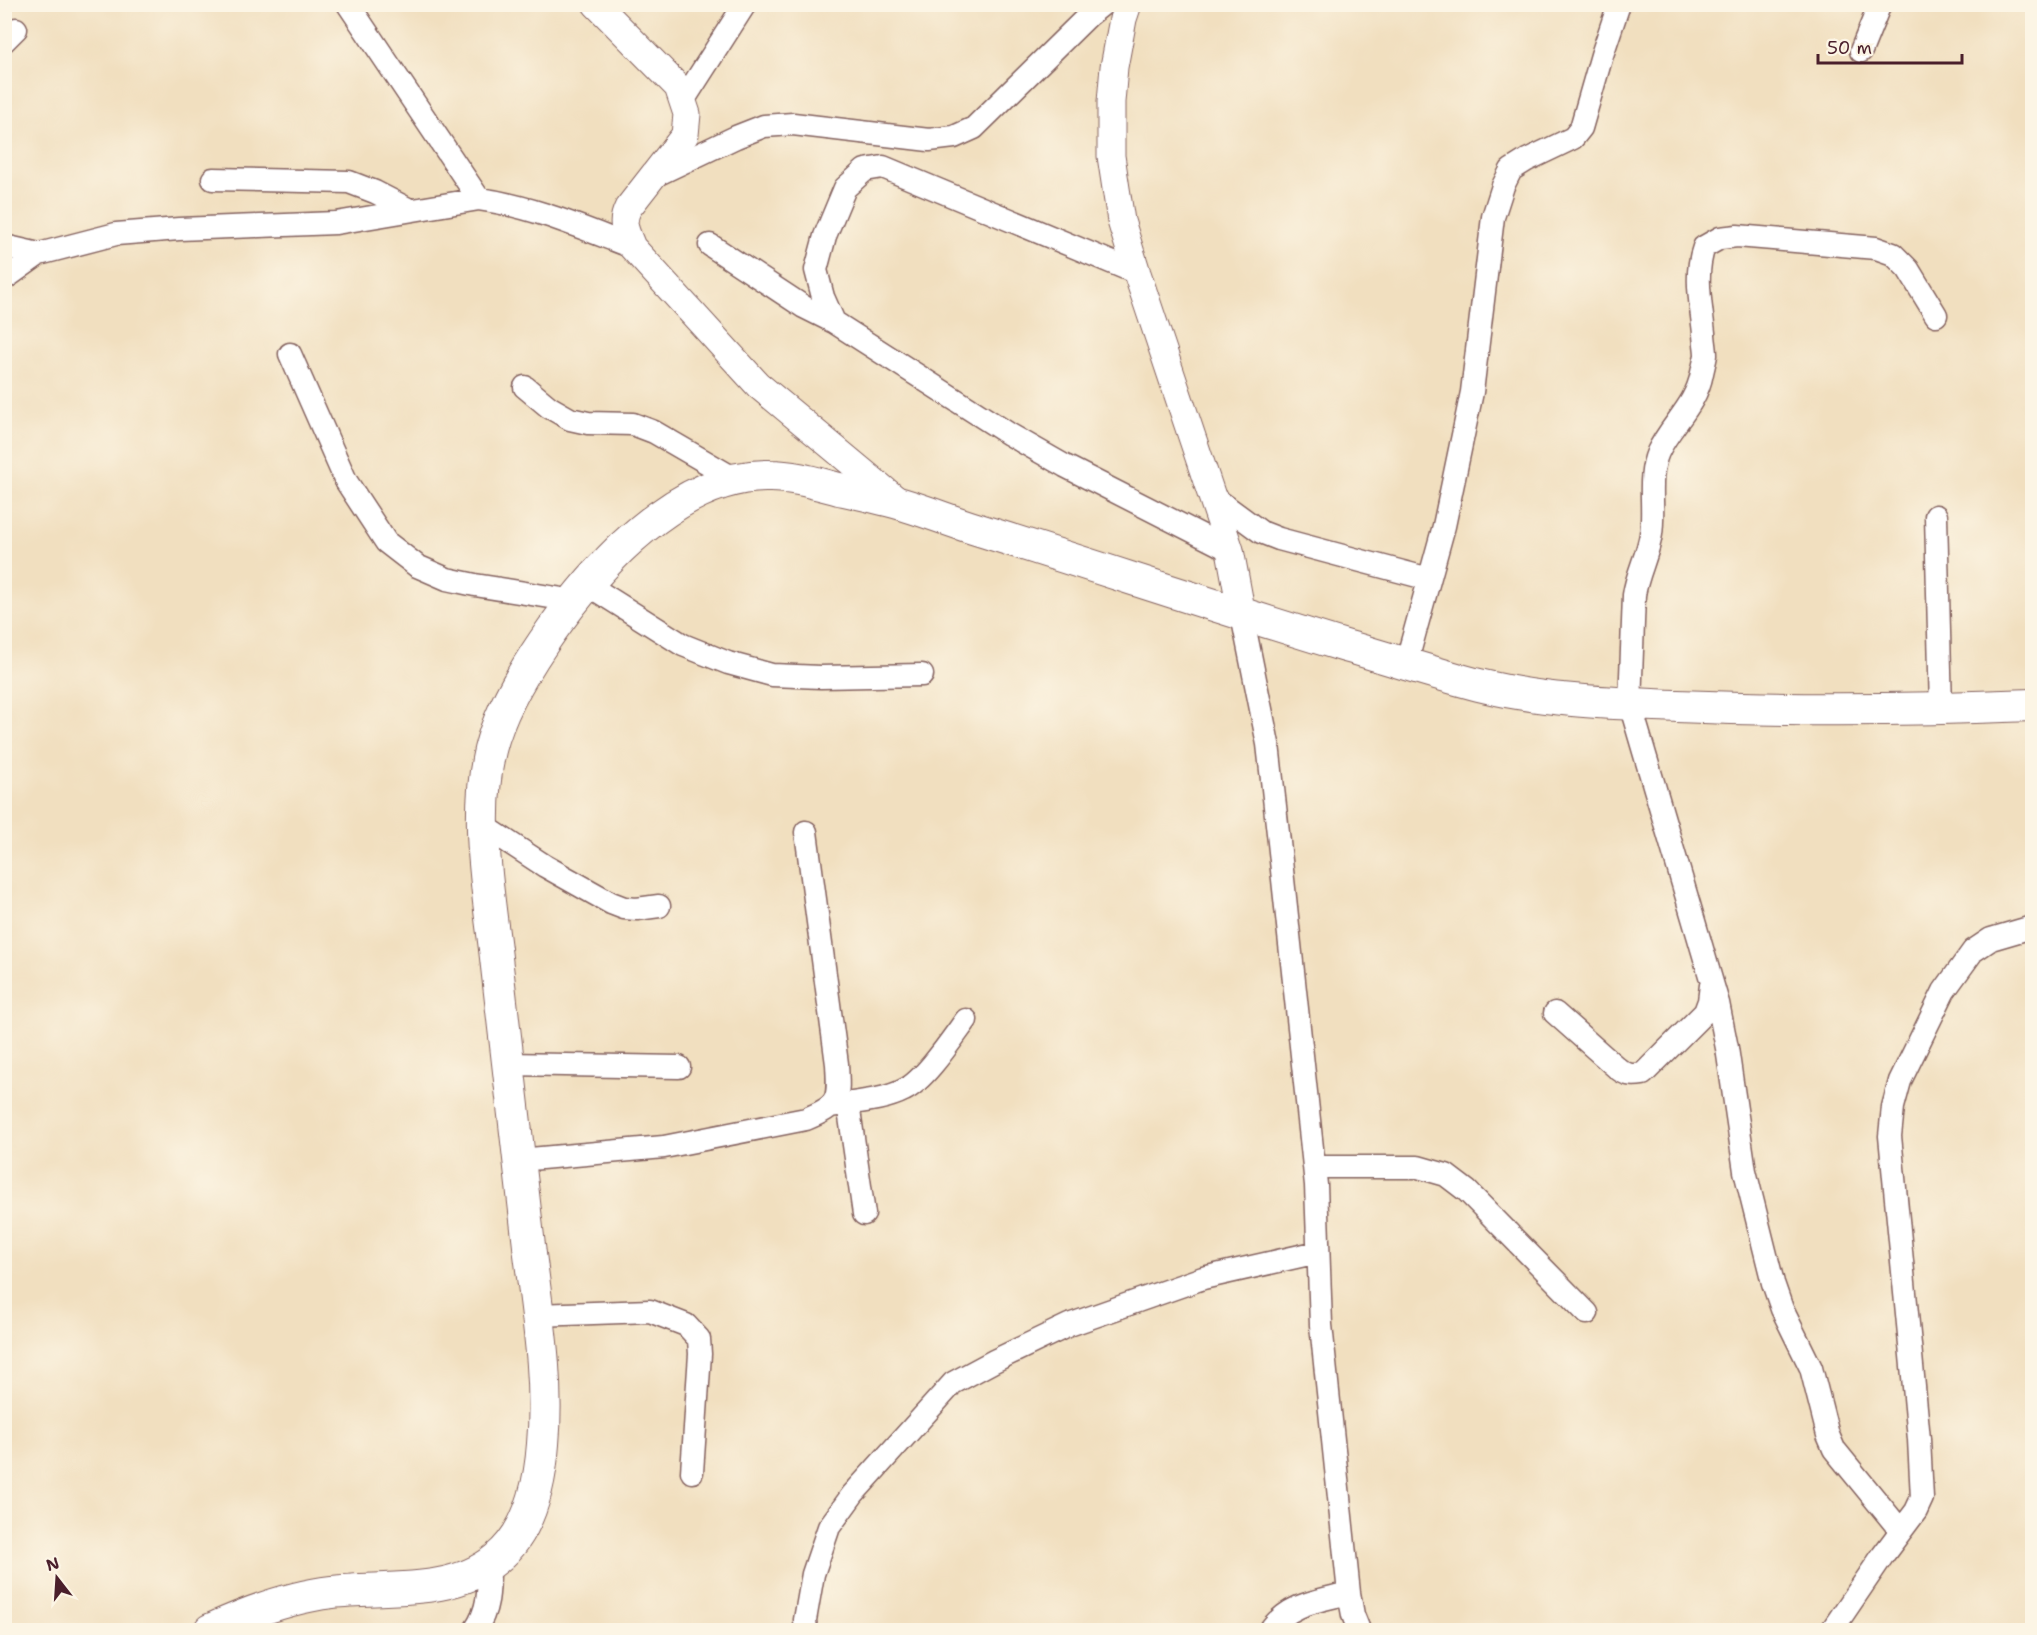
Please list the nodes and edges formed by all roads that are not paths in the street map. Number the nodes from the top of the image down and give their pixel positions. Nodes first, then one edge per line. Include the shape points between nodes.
1 (348, 4) edge
2 (596, 4) edge
3 (745, 4) edge
4 (1103, 4) edge
5 (1128, 4) edge
6 (1619, 4) edge
7 (1880, 4) edge
8 (1861, 51) dead end
9 (683, 101) junction
10 (651, 178) junction
11 (213, 179) dead end
12 (479, 199) junction
13 (410, 210) junction
14 (710, 245) dead end
15 (4, 246) edge
16 (632, 246) junction
17 (39, 254) junction
18 (1137, 273) junction
19 (4, 279) edge
20 (1936, 315) dead end
21 (834, 322) junction
22 (290, 354) dead end
23 (525, 387) dead end
24 (735, 480) junction
25 (1212, 496) junction
26 (901, 503) junction
27 (1936, 516) dead end
28 (1230, 550) junction
29 (1429, 579) junction
30 (581, 593) junction
31 (1242, 615) junction
32 (1406, 664) junction
33 (922, 675) dead end
34 (1630, 704) junction
35 (2032, 705) edge
36 (1941, 709) junction
37 (484, 826) junction
38 (806, 832) dead end
39 (659, 906) dead end
40 (2032, 927) edge
41 (1712, 981) junction
42 (1555, 1013) dead end
43 (966, 1020) dead end
44 (508, 1064) junction
45 (679, 1066) dead end
46 (839, 1104) junction
47 (519, 1160) junction
48 (1314, 1167) junction
49 (864, 1214) dead end
50 (1318, 1252) junction
51 (1587, 1313) dead end
52 (537, 1315) junction
53 (692, 1472) dead end
54 (1901, 1531) junction
55 (489, 1566) junction
56 (1349, 1593) junction
57 (210, 1630) edge
58 (475, 1630) edge
59 (806, 1630) edge
60 (1270, 1630) edge
61 (1359, 1630) edge
62 (1832, 1630) edge

1 - 12 street
2 - 9 street via 678,87
3 - 9 street
4 - 10 street via 974,128 954,137 929,140 793,124 764,126
5 - 18 street via 1114,67 1111,156 1122,221
6 - 29 street via 1581,128 1562,145 1511,170 1503,186 1493,218 1472,392
7 - 8 street
9 - 10 street via 687,114 685,135
10 - 16 street via 623,217
11 - 13 street via 349,182
12 - 13 street
12 - 16 street via 534,210
13 - 17 street via 336,223 116,234
14 - 21 street via 804,307
15 - 17 street
16 - 26 street via 758,385
17 - 19 street
18 - 21 street via 883,168 865,170 844,188 816,270
18 - 25 street
20 - 34 street via 1908,269 1893,254 1876,248 1737,236 1720,238 1704,247 1699,261 1699,284 1706,355 1700,384 1667,436 1652,472 1651,533 1634,595
21 - 28 street via 1009,434
22 - 30 street via 346,481 386,542 417,566 447,579 475,585
23 - 24 street via 570,419 633,424 654,432
24 - 26 main road via 763,475 797,478
24 - 30 main road via 695,494 646,525
25 - 28 street
25 - 29 street via 1261,532 1279,539
26 - 31 main road
27 - 36 street
28 - 31 street
29 - 32 street
30 - 33 street via 683,645 772,675
30 - 37 main road via 524,674 501,715 485,784
31 - 32 main road
31 - 48 street via 1268,744
32 - 34 main road via 1549,698
34 - 36 main road
34 - 41 street
35 - 36 main road
37 - 39 street via 611,903 637,909
37 - 44 main road
38 - 46 street via 837,1064 839,1091 834,1102
40 - 54 street via 1990,939 1973,951 1944,991 1900,1081 1893,1107 1890,1136 1922,1475 1922,1498
41 - 42 street via 1705,1012 1643,1074 1633,1076 1617,1068
41 - 54 street via 1727,1048 1745,1171 1773,1283 1810,1368 1834,1449
43 - 46 street via 905,1090
44 - 45 street
44 - 47 main road
46 - 47 street via 806,1119 664,1147
46 - 49 street
47 - 52 main road
48 - 50 street
48 - 51 street via 1418,1167 1446,1175 1467,1191
50 - 56 street via 1321,1325
50 - 59 street via 1203,1278 1069,1325 953,1383 853,1494 830,1527 813,1574
52 - 53 street via 650,1311 686,1325 699,1339 700,1354
52 - 55 main road via 544,1412 544,1443 537,1483 528,1517 511,1546
54 - 62 street
55 - 57 main road via 463,1578 425,1586 289,1599
55 - 58 street via 489,1596
56 - 60 street via 1291,1609
56 - 61 street

